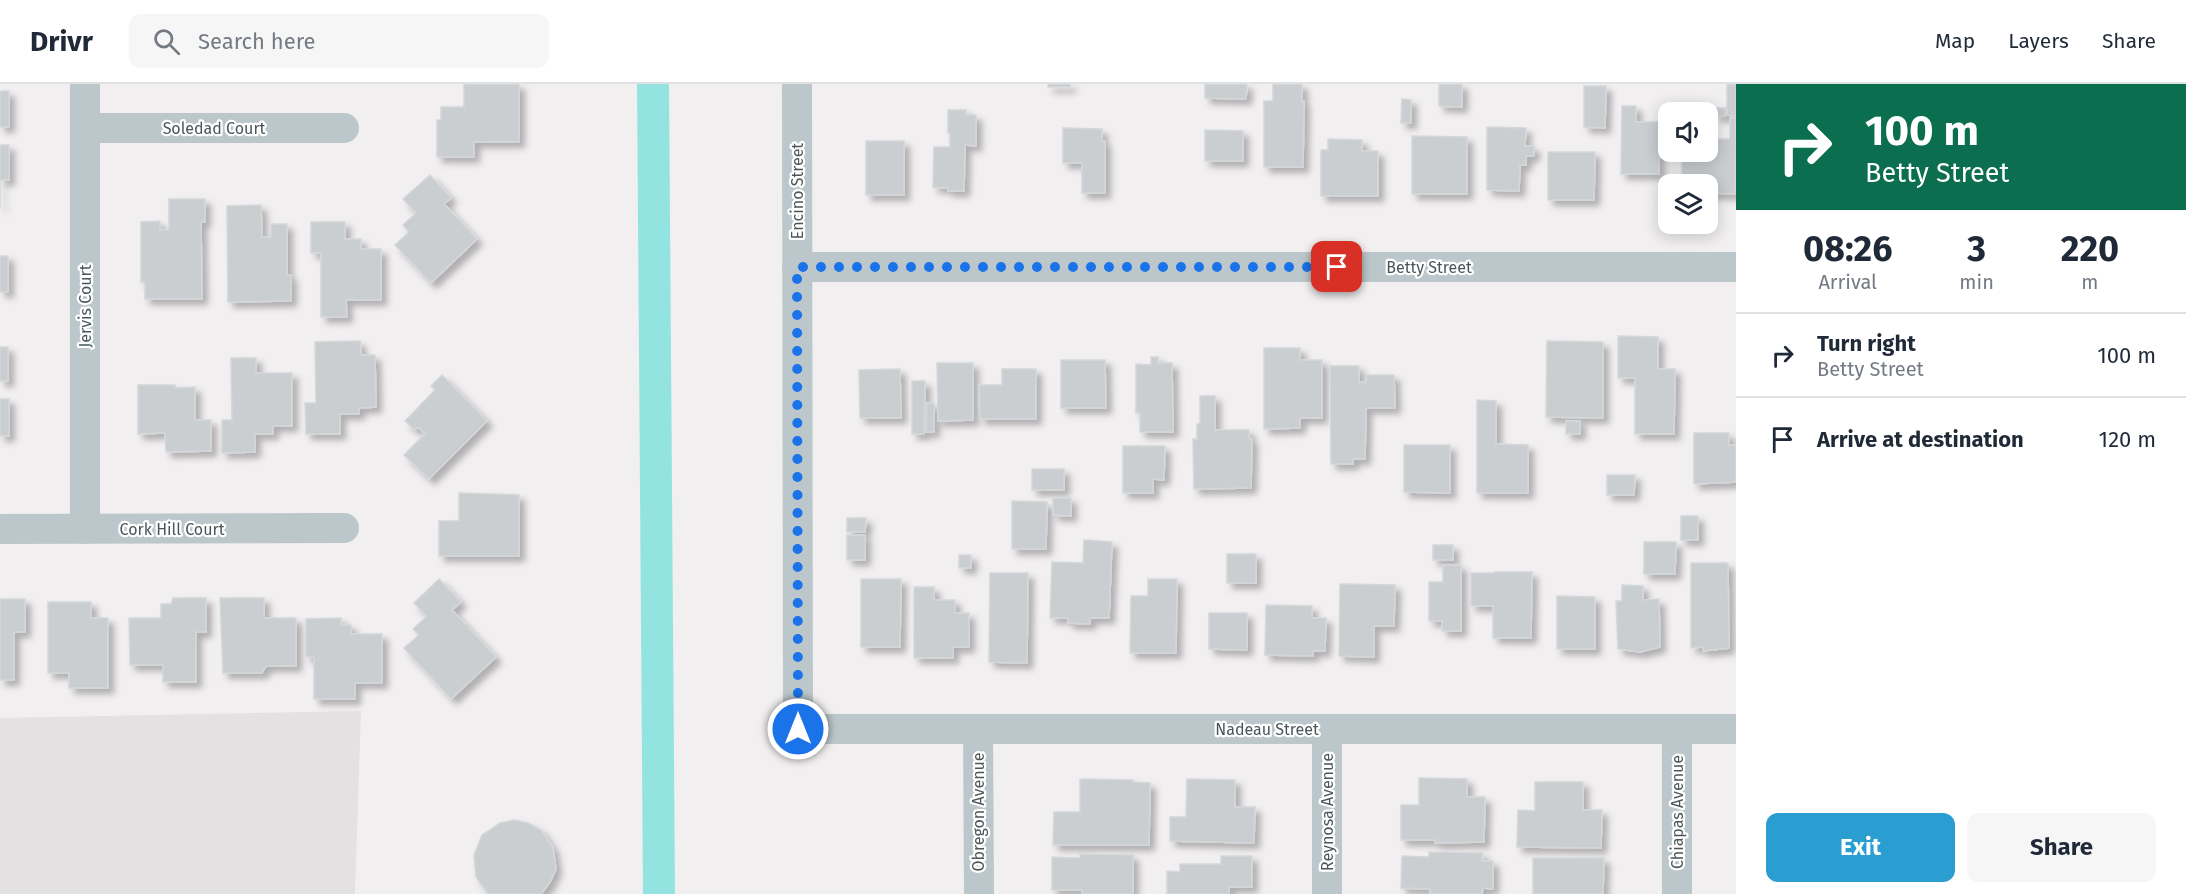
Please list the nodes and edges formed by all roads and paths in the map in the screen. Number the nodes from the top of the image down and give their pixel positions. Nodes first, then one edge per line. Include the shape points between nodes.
1 (85, 84) edge
2 (797, 84) edge
3 (85, 128) junction
4 (344, 128) dead end
5 (797, 267) junction
6 (1736, 267) edge
7 (344, 528) dead end
8 (0, 529) edge
9 (85, 529) junction
10 (798, 729) joint
11 (978, 729) junction
12 (1327, 729) junction
13 (1677, 729) junction
14 (1736, 729) edge
15 (979, 894) edge
16 (1328, 894) edge
17 (1677, 894) edge

1 - 3 street, Jervis Court
2 - 5 street, Encino Street
3 - 4 street, Soledad Court
3 - 9 street, Jervis Court
5 - 6 street, Betty Street
5 - 10 street, Encino Street
7 - 9 street, Cork Hill Court
8 - 9 street, Cork Hill Court
10 - 11 street, Nadeau Street
11 - 12 street, Nadeau Street
11 - 15 street, Obregon Avenue
12 - 13 street, Nadeau Street
12 - 16 street, Reynosa Avenue
13 - 14 street, Nadeau Street
13 - 17 street, Chiapas Avenue

